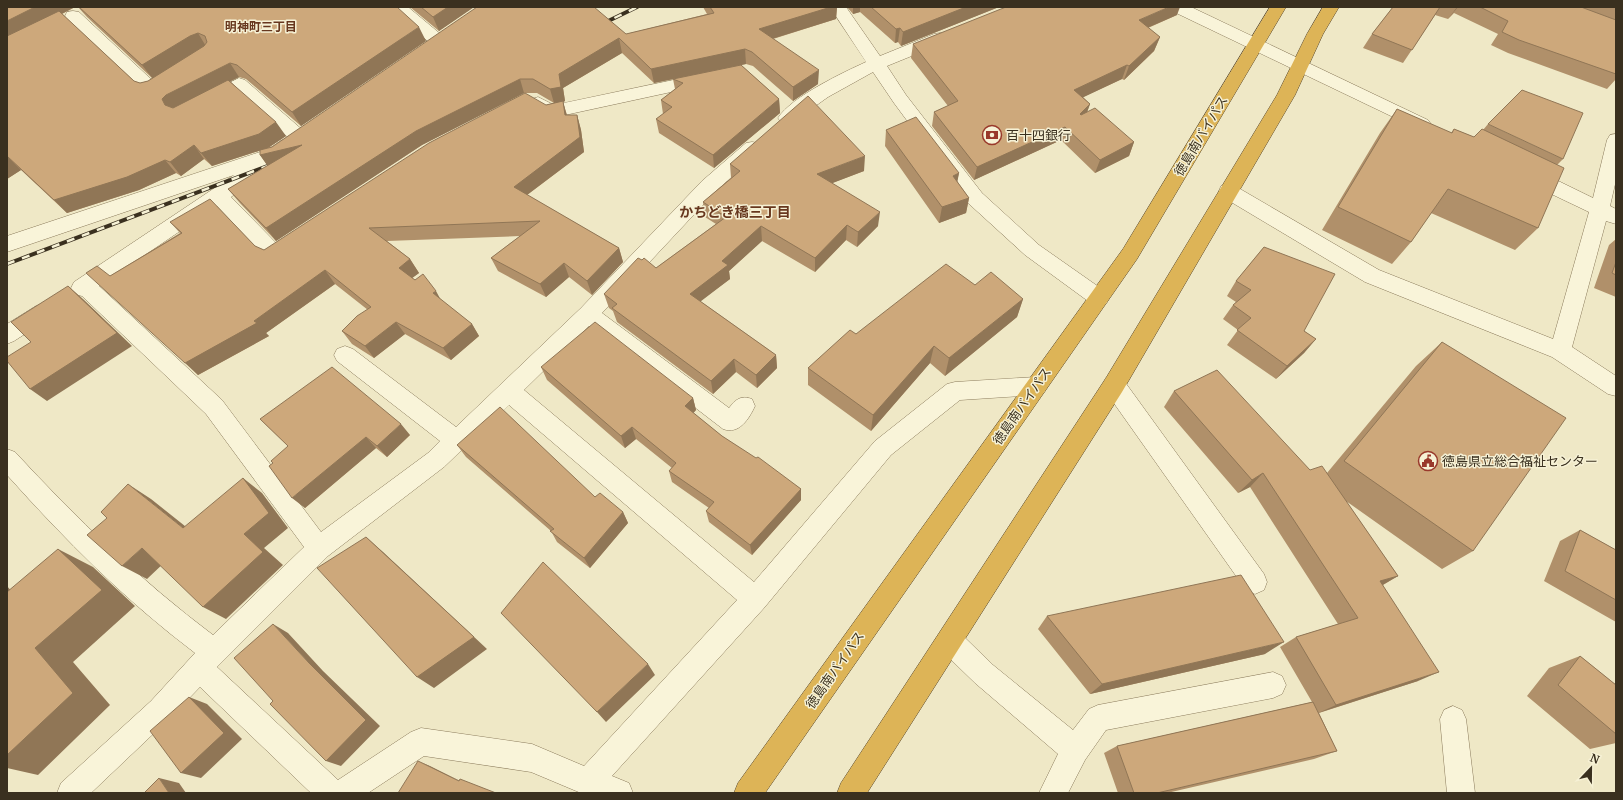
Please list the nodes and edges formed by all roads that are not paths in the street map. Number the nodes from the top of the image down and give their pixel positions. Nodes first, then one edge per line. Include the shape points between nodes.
1 (398, 7) edge
2 (838, 7) edge
3 (1178, 7) edge
4 (1278, 7) edge
5 (1331, 7) edge
6 (73, 15) dead end
7 (960, 29) edge
8 (438, 41) edge
9 (1256, 45) junction
10 (876, 64) junction
11 (1300, 65) junction
12 (182, 70) edge
13 (715, 78) edge
14 (524, 102) edge
15 (197, 106) edge
16 (1436, 130) edge
17 (1616, 140) edge
18 (276, 154) junction
19 (1514, 168) edge
20 (1228, 191) junction
21 (219, 196) junction
22 (1608, 213) edge
23 (306, 232) edge
24 (7, 244) edge
25 (85, 286) junction
26 (1099, 298) junction
27 (588, 314) junction
28 (7, 335) edge
29 (1560, 351) junction
30 (345, 355) dead end
31 (1114, 385) junction
32 (1036, 386) junction
33 (1616, 387) edge
34 (509, 391) junction
35 (744, 406) dead end
36 (457, 441) junction
37 (7, 459) edge
38 (319, 548) junction
39 (1255, 582) dead end
40 (755, 599) junction
41 (950, 641) junction
42 (206, 660) junction
43 (1273, 685) dead end
44 (1453, 719) dead end
45 (1075, 750) junction
46 (588, 782) junction
47 (71, 793) edge
48 (331, 793) edge
49 (343, 793) edge
50 (619, 793) edge
51 (748, 793) edge
52 (851, 793) edge
53 (1053, 793) edge
54 (1461, 793) edge

1 - 8 street
2 - 10 street
3 - 9 street
4 - 9 highway, 徳島南バイパス
5 - 11 highway
6 - 12 street via 152,90
7 - 10 street
9 - 11 street
9 - 26 highway, 徳島南バイパス via 1130,254
10 - 26 street via 975,198 1032,250
10 - 27 street via 807,101 787,108 772,131 709,186
11 - 16 street
11 - 20 highway via 1286,95
13 - 14 street via 551,112 531,98
15 - 18 street via 239,84 306,132
17 - 22 street
18 - 21 street
18 - 24 street
19 - 22 street
20 - 29 street via 1372,276
20 - 31 highway
21 - 23 street via 274,254
21 - 25 street
22 - 29 street
25 - 28 street
25 - 38 street via 214,407
26 - 32 highway, 徳島南バイパス
27 - 34 street
27 - 35 street via 730,422
29 - 33 street
30 - 36 street
31 - 39 street
31 - 41 highway
32 - 40 street via 956,391 883,448
32 - 51 highway, 徳島南バイパス
34 - 36 street
34 - 40 street
36 - 38 street via 436,460
37 - 42 street via 61,518 178,625
38 - 42 street
40 - 46 street
41 - 45 street via 984,674
41 - 52 highway
42 - 47 street via 160,710
42 - 48 street
43 - 45 street via 1098,718
44 - 54 street
45 - 53 street
46 - 49 street via 532,758 421,742
46 - 50 street

